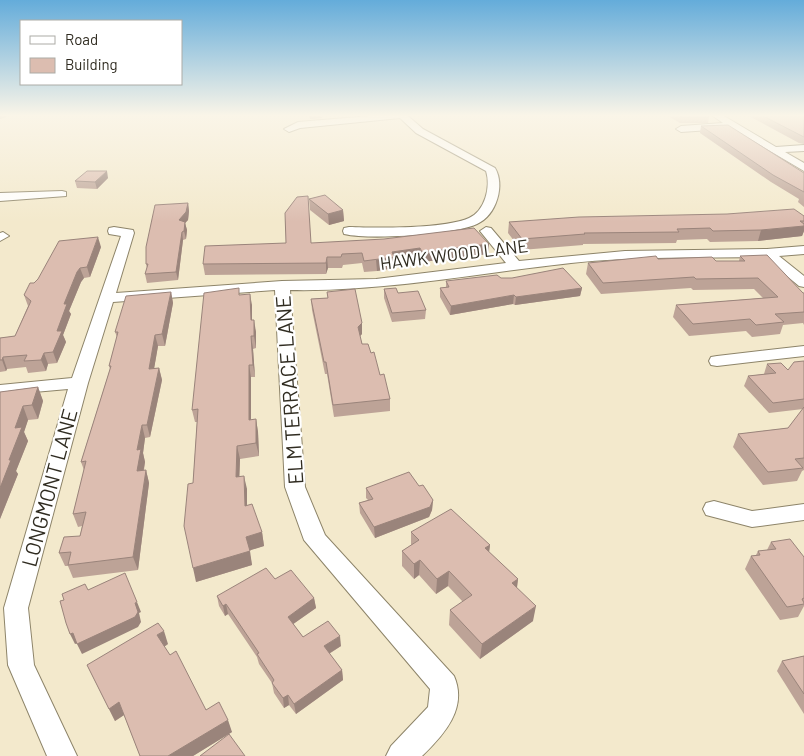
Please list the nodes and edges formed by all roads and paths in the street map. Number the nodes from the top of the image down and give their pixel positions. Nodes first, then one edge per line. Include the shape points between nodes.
1 (459, 151) edge
2 (777, 151) edge
3 (804, 168) edge
4 (62, 194) dead end
5 (0, 197) edge
6 (114, 230) dead end
7 (349, 231) dead end
8 (486, 231) dead end
9 (804, 250) edge
10 (767, 253) junction
11 (516, 267) junction
12 (804, 283) edge
13 (282, 285) junction
14 (108, 298) junction
15 (804, 351) edge
16 (717, 360) dead end
17 (79, 383) junction
18 (0, 390) edge
19 (714, 508) dead end
20 (804, 512) edge
21 (62, 756) edge
22 (401, 756) edge

1 - 7 street via 491,170 495,184 485,210 474,220 443,226
2 - 3 street
4 - 5 street
6 - 14 street, LONGMONT LANE via 128,233
8 - 11 street
9 - 10 street, HAWK WOOD LANE
10 - 11 street, HAWK WOOD LANE via 625,255
10 - 12 street
11 - 13 street, HAWK WOOD LANE via 376,283
13 - 14 street, HAWK WOOD LANE
13 - 22 street, ELM TERRACE LANE via 295,486 315,540 444,685 442,713
14 - 17 street, LONGMONT LANE
15 - 16 street
17 - 18 street
17 - 21 street, LONGMONT LANE via 16,608 21,665
19 - 20 street via 752,519

